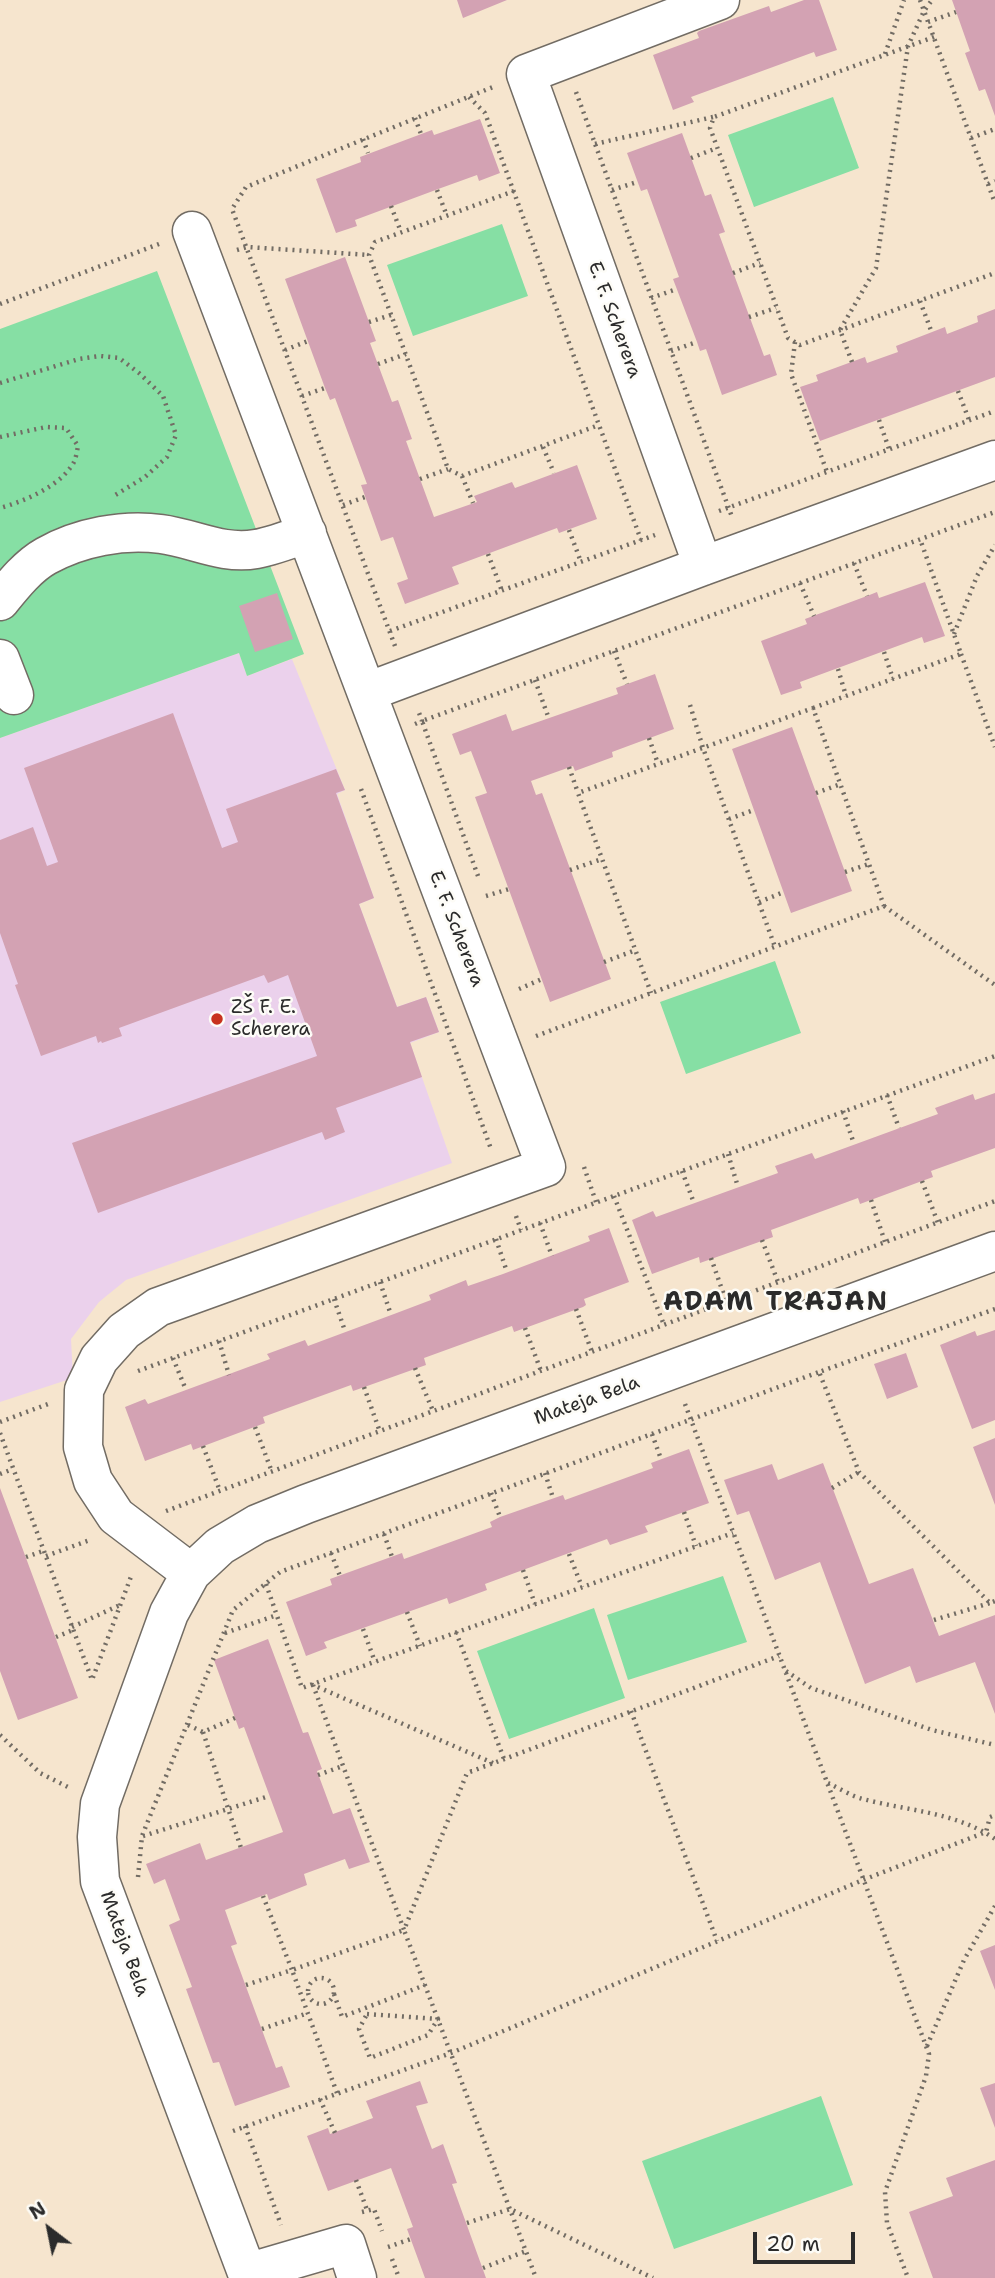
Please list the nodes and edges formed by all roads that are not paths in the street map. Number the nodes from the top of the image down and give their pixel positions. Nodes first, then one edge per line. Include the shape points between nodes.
1 (720, 0) edge
2 (192, 232) road end
3 (995, 460) edge
4 (307, 533) junction
5 (703, 566) junction
6 (0, 601) edge
7 (0, 659) edge
8 (367, 692) junction
9 (14, 695) dead end
10 (995, 1251) edge
11 (191, 1573) junction
12 (248, 2276) edge
13 (357, 2278) edge

1 - 5 street, E. F. Scherera via 526,74
2 - 4 street, E. F. Scherera
3 - 5 street
4 - 6 street via 255,550 215,549 162,534 96,537 44,557
4 - 8 street, E. F. Scherera
5 - 8 street
7 - 9 street
8 - 11 street, E. F. Scherera via 563,1161 158,1307 107,1349 84,1390 83,1447 93,1481 116,1516
10 - 11 street, Mateja Bela via 306,1504 257,1524 220,1546
11 - 12 street, Mateja Bela via 169,1613 100,1804 100,1881
12 - 13 street, Mateja Bela via 346,2244

